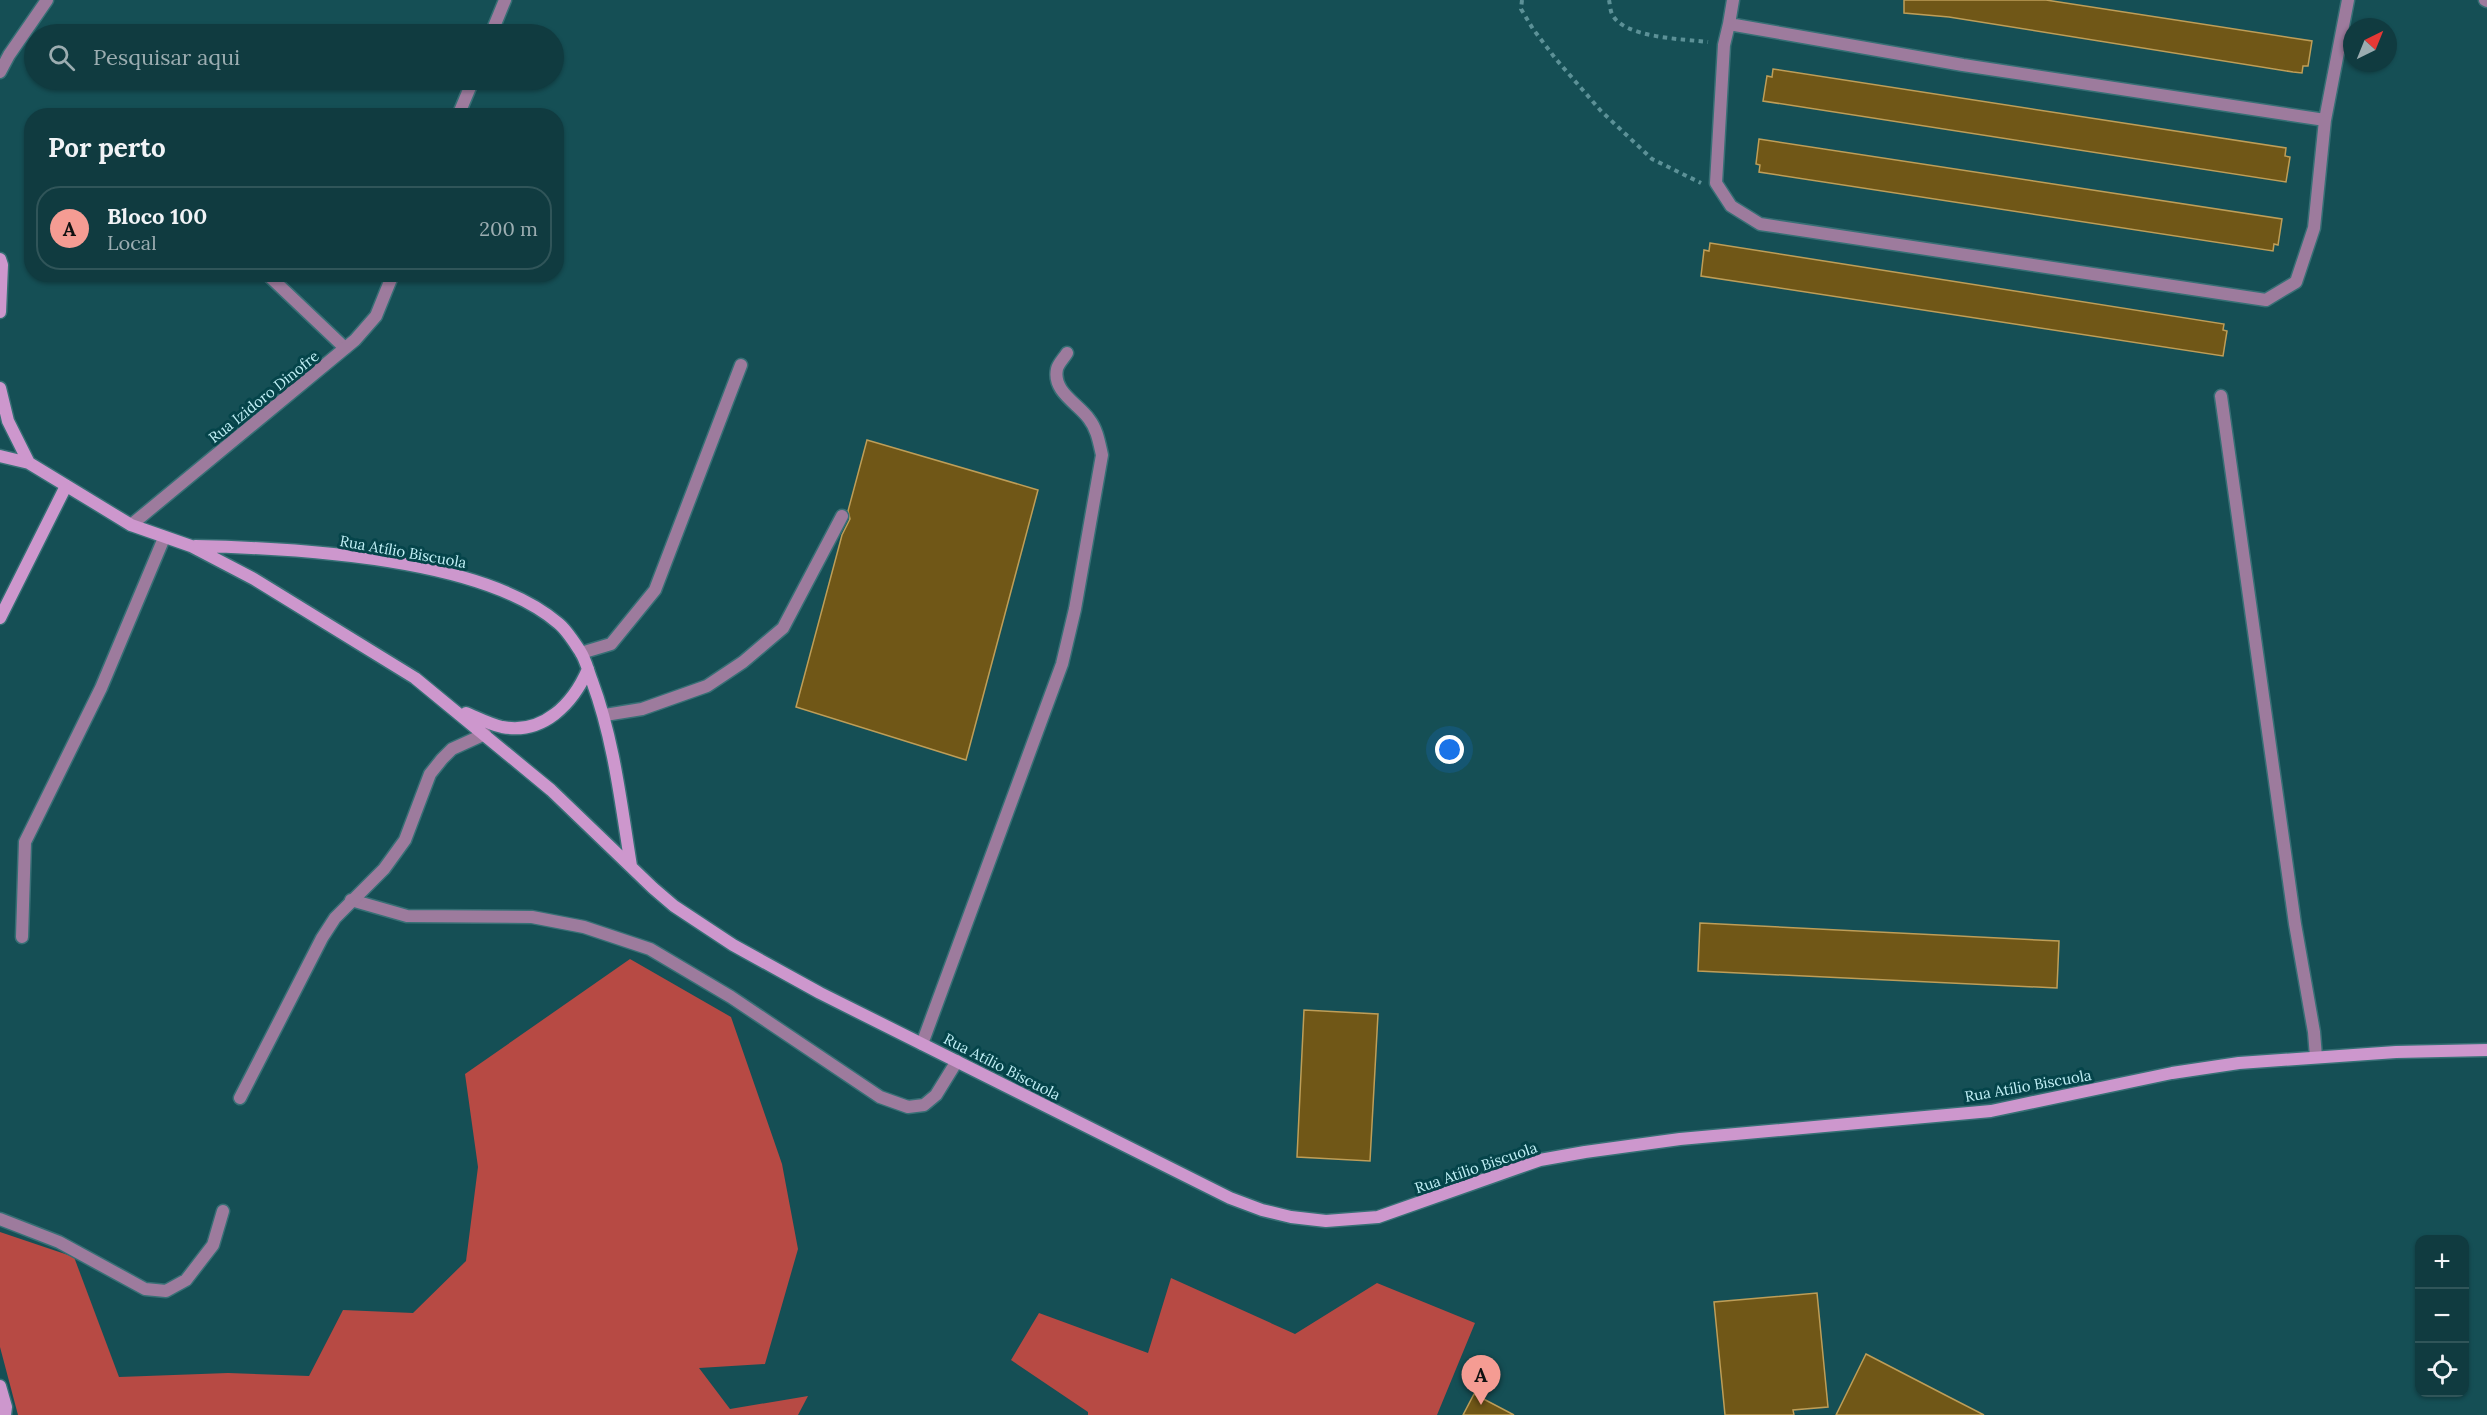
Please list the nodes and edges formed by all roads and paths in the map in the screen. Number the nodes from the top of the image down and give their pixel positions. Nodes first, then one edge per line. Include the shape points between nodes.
1 (47, 0) edge
2 (506, 0) edge
3 (1522, 0) edge
4 (1609, 0) edge
5 (1733, 0) edge
6 (2348, 0) edge
7 (30, 24) edge
8 (495, 24) edge
9 (1729, 24) junction
10 (24, 32) edge
11 (1724, 45) junction
12 (4, 59) edge
13 (0, 72) edge
14 (469, 90) edge
15 (461, 108) edge
16 (2325, 120) junction
17 (1716, 183) junction
18 (0, 259) edge
19 (275, 282) edge
20 (390, 282) edge
21 (0, 312) edge
22 (345, 348) junction
23 (1067, 353) dead end
24 (741, 365) dead end
25 (0, 388) edge
26 (2221, 396) dead end
27 (0, 456) edge
28 (29, 463) junction
29 (66, 486) junction
30 (842, 516) dead end
31 (131, 525) junction
32 (164, 538) junction
33 (191, 546) junction
34 (0, 618) edge
35 (581, 653) junction
36 (588, 669) junction
37 (454, 708) junction
38 (605, 715) junction
39 (485, 734) junction
40 (632, 866) junction
41 (351, 900) junction
42 (22, 937) dead end
43 (922, 1044) junction
44 (2487, 1050) edge
45 (2316, 1057) junction
46 (957, 1061) junction
47 (240, 1098) dead end
48 (223, 1210) dead end
49 (0, 1219) edge
50 (0, 1386) edge
51 (4, 1415) edge

1 - 7 street
2 - 8 street
3 - 17 path via 1521,9 1555,58 1626,136 1652,159 1700,183
4 - 11 path via 1611,13 1634,32
5 - 9 street
6 - 16 street
9 - 11 street
9 - 16 street via 1963,65
10 - 12 street
11 - 17 street
12 - 13 street
14 - 15 street
16 - 17 street via 2314,228 2296,282 2266,300 1760,224 1731,206
18 - 21 street
19 - 22 street
20 - 22 street, Rua Izidoro Dinofre via 376,316
22 - 31 street, Rua Izidoro Dinofre
23 - 43 street via 1057,369 1059,384 1063,394 1090,419 1102,454 1075,609 1062,664
24 - 35 street via 655,590 611,644
25 - 28 street via 8,421
26 - 45 street
27 - 28 street, Rua Atílio Biscuola
28 - 29 street, Rua Atílio Biscuola
29 - 31 street, Rua Atílio Biscuola
29 - 34 street
30 - 38 street via 783,628 743,662 707,686 642,709
31 - 32 street, Rua Atílio Biscuola
32 - 33 street, Rua Atílio Biscuola
32 - 42 street via 101,688 25,842
33 - 35 street, Rua Atílio Biscuola via 338,556 470,579 528,602 559,623
33 - 37 street, Rua Atílio Biscuola via 369,648
35 - 36 street, Rua Atílio Biscuola
36 - 37 street via 568,702 548,720 535,725 502,727
36 - 38 street, Rua Atílio Biscuola
37 - 39 street, Rua Atílio Biscuola
38 - 40 street, Rua Atílio Biscuola
39 - 40 street, Rua Atílio Biscuola
39 - 41 street via 452,749 442,759 430,774 405,840 384,869
40 - 43 street, Rua Atílio Biscuola via 674,906 733,945
41 - 46 street via 407,916 532,917 584,927 650,949 880,1097 908,1107 924,1105 936,1095
41 - 47 street via 322,938
43 - 46 street, Rua Atílio Biscuola
44 - 45 street, Rua Atílio Biscuola
45 - 46 street, Rua Atílio Biscuola via 2172,1073 1991,1111 1680,1139 1585,1152 1540,1160 1378,1217 1326,1221 1262,1210 1230,1198
48 - 49 street via 213,1245 186,1280 166,1291 145,1288 58,1242
50 - 51 street via 6,1407

